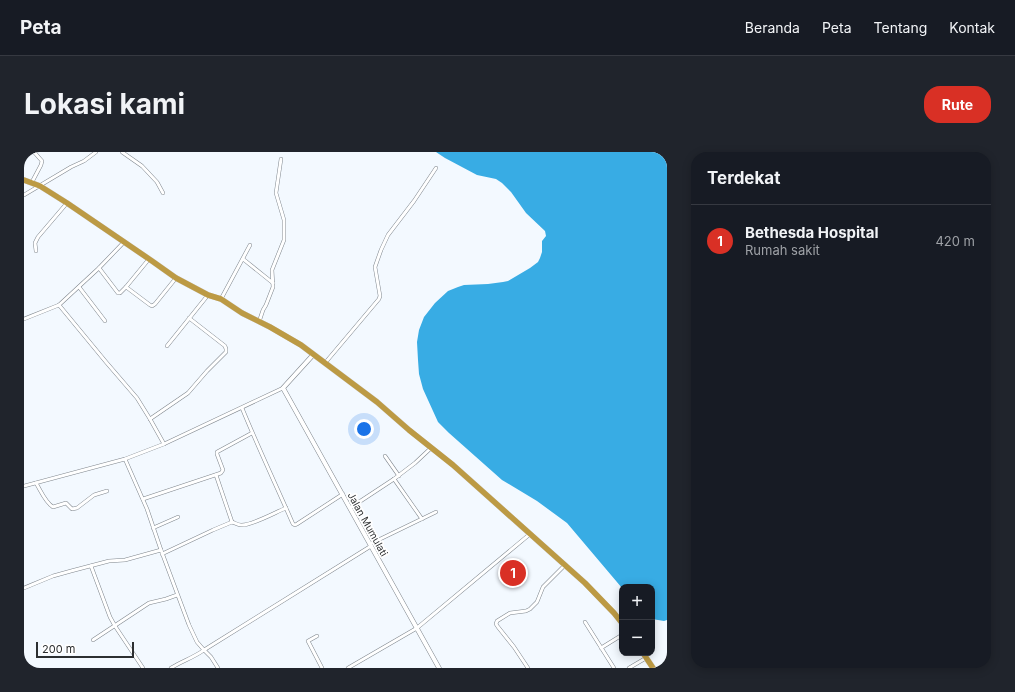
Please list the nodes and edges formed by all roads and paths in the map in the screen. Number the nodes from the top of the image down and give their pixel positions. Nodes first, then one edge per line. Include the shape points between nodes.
1 (34, 152) edge
2 (96, 152) edge
3 (122, 152) edge
4 (281, 159) dead end
5 (436, 168) dead end
6 (24, 180) edge
7 (32, 182) junction
8 (40, 186) junction
9 (163, 193) dead end
10 (24, 195) edge
11 (67, 203) junction
12 (124, 242) junction
13 (250, 245) dead end
14 (36, 251) dead end
15 (149, 259) junction
16 (243, 259) junction
17 (99, 268) junction
18 (176, 278) junction
19 (273, 283) junction
20 (79, 287) junction
21 (126, 287) junction
22 (208, 295) junction
23 (221, 299) junction
24 (60, 305) junction
25 (189, 318) junction
26 (24, 319) edge
27 (105, 321) dead end
28 (259, 322) junction
29 (167, 346) dead end
30 (313, 355) junction
31 (325, 362) junction
32 (284, 388) junction
33 (242, 408) junction
34 (150, 419) junction
35 (252, 433) junction
36 (164, 444) junction
37 (431, 448) junction
38 (384, 456) dead end
39 (125, 460) junction
40 (216, 474) junction
41 (399, 476) junction
42 (394, 479) junction
43 (36, 483) junction
44 (24, 486) edge
45 (107, 491) dead end
46 (343, 494) junction
47 (143, 499) junction
48 (286, 508) junction
49 (350, 508) junction
50 (436, 512) dead end
51 (178, 517) dead end
52 (422, 519) junction
53 (232, 522) junction
54 (153, 528) junction
55 (530, 534) junction
56 (371, 545) junction
57 (161, 552) junction
58 (565, 565) junction
59 (91, 566) junction
60 (24, 588) edge
61 (177, 595) junction
62 (620, 620) edge
63 (586, 622) dead end
64 (115, 626) junction
65 (417, 628) junction
66 (318, 636) dead end
67 (619, 637) edge
68 (93, 640) dead end
69 (601, 648) junction
70 (204, 650) junction
71 (644, 656) edge
72 (667, 665) edge
73 (143, 668) edge
74 (171, 668) edge
75 (218, 668) edge
76 (322, 668) edge
77 (348, 668) edge
78 (439, 668) edge
79 (528, 668) edge
80 (614, 668) edge
81 (629, 668) edge
82 (653, 668) edge
83 (662, 668) edge

1 - 7 street via 42,161
2 - 8 street
3 - 9 street via 142,166 157,182
4 - 19 street via 276,193 284,216 285,234 272,270
5 - 31 street via 380,250 375,267 380,299
6 - 7 highway
7 - 8 highway
8 - 10 street
8 - 11 highway
11 - 12 highway
11 - 14 street via 38,237
12 - 15 highway
12 - 17 street
13 - 16 street
15 - 18 highway
15 - 21 street
16 - 19 street
16 - 23 street
17 - 20 street
17 - 21 street via 117,293
18 - 21 street via 152,306
18 - 22 highway
19 - 28 street
20 - 24 street
20 - 27 street
22 - 23 highway
22 - 25 street
23 - 28 highway
24 - 26 street
24 - 34 street via 136,398
25 - 29 street
25 - 34 street via 225,346 226,352 188,393
28 - 30 highway via 301,345
30 - 31 highway
30 - 32 street
31 - 37 highway
32 - 33 street
32 - 46 street, Jalan Mumulati
33 - 35 street
33 - 36 street
34 - 36 street
35 - 40 street via 217,452 223,470 222,473
35 - 48 street
36 - 39 street
37 - 41 street
37 - 55 highway
38 - 41 street
39 - 43 street
39 - 47 street
40 - 47 street
40 - 53 street
41 - 42 street
42 - 49 street
42 - 52 street
43 - 44 street
43 - 45 street via 47,502 53,507 66,503 72,509 78,508 94,495
46 - 48 street via 295,525
46 - 49 street, Jalan Mumulati
47 - 54 street
48 - 53 street via 245,525
49 - 56 street, Jalan Mumulati
50 - 52 street
51 - 54 street
52 - 56 street
53 - 57 street
54 - 57 street
55 - 58 highway
55 - 65 street
56 - 65 street, Jalan Mumulati
56 - 70 street
57 - 59 street
57 - 61 street
58 - 62 highway
58 - 79 street via 543,588 537,602 530,609 510,613 496,621
59 - 60 street via 53,576
59 - 64 street
61 - 64 street via 148,603
61 - 70 street via 194,635
63 - 69 street
64 - 68 street
64 - 73 street
65 - 77 street
65 - 78 street, Jalan Mumulati
66 - 76 street via 308,641
67 - 69 street
69 - 80 street
70 - 74 street
70 - 75 street
71 - 81 street
71 - 82 highway
72 - 83 street

